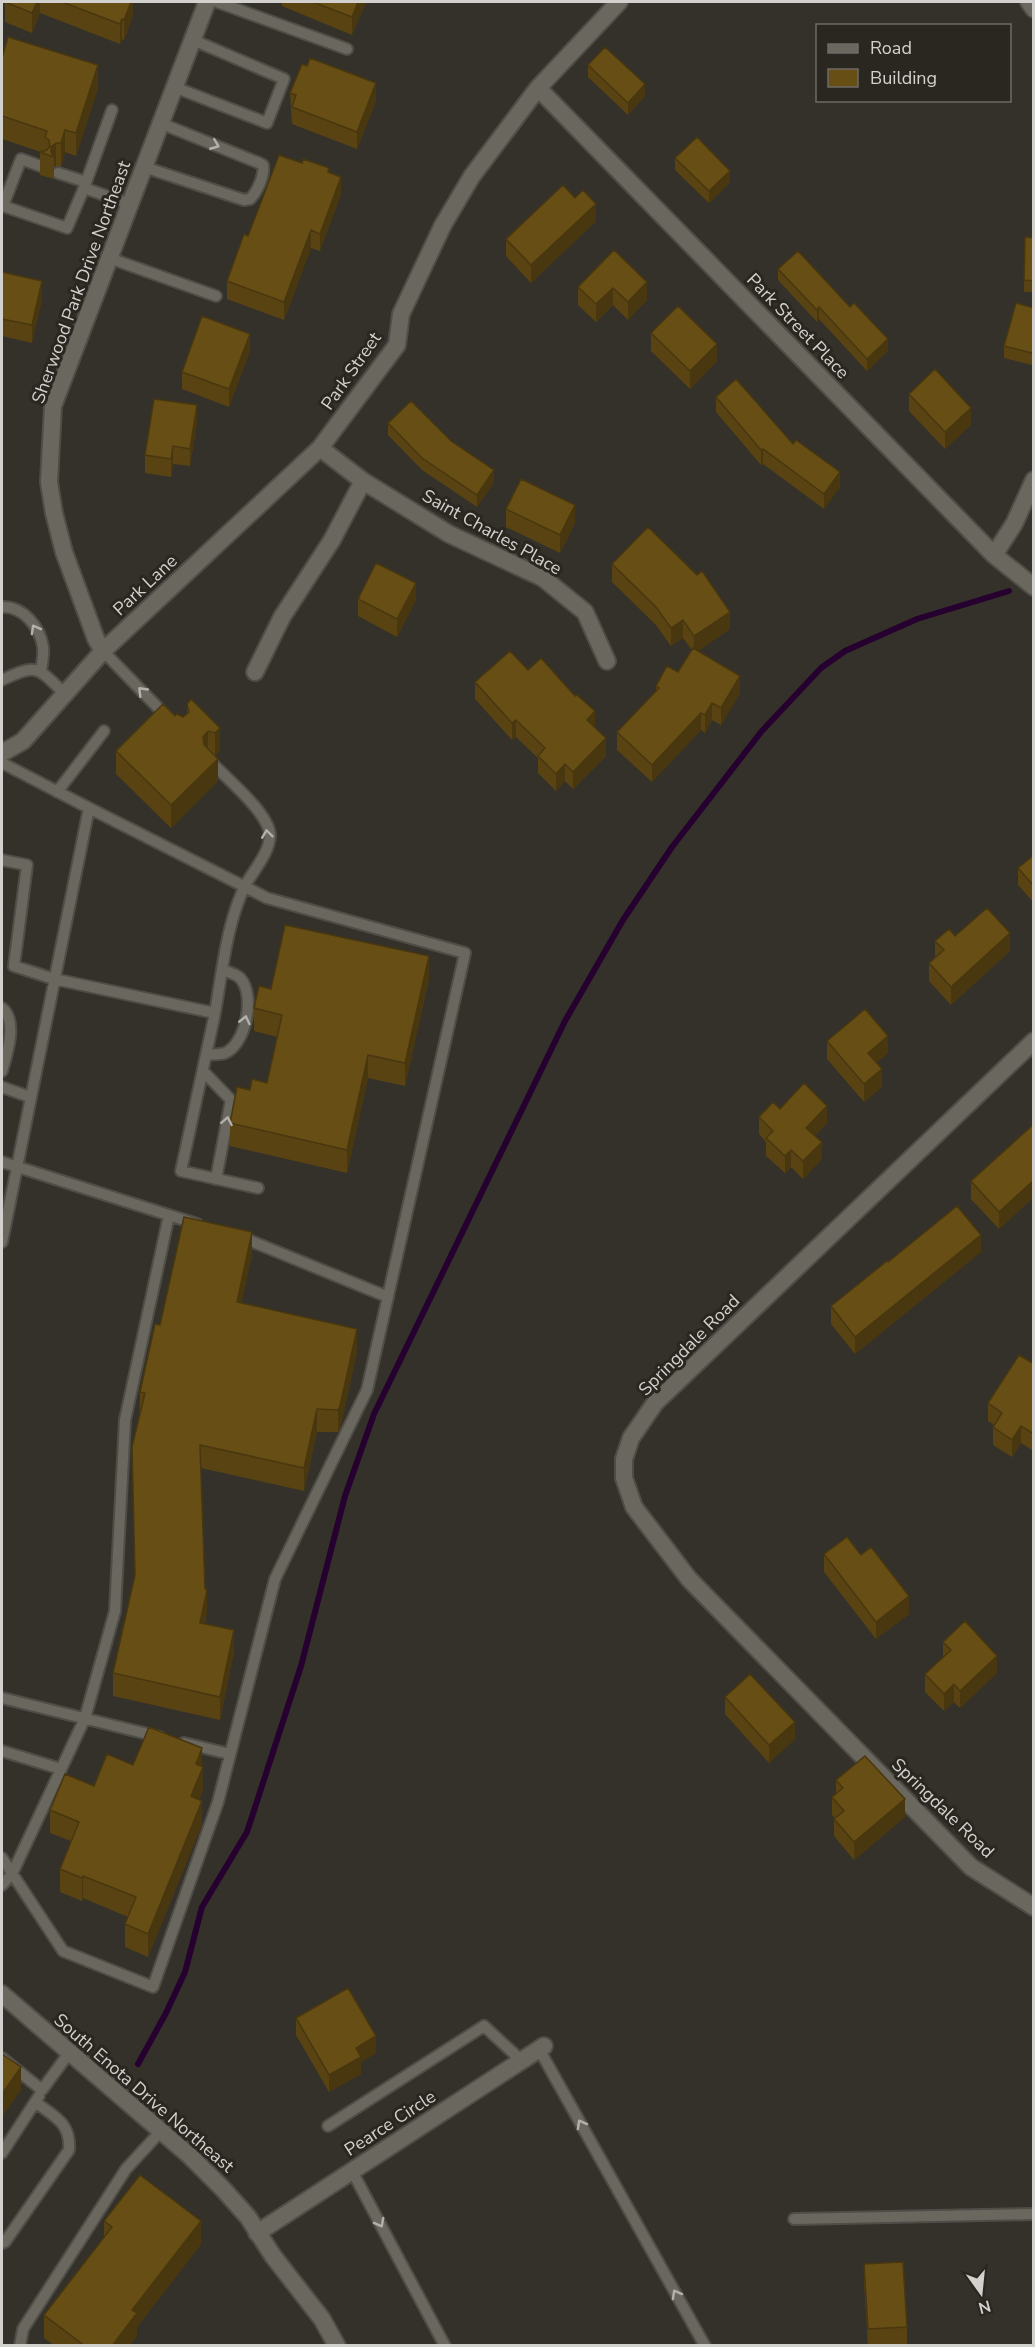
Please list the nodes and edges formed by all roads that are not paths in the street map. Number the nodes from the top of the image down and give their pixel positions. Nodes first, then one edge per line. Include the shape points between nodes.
1 (207, 2) edge
2 (217, 2) edge
3 (620, 2) edge
4 (1029, 2) edge
5 (1034, 9) edge
6 (193, 40) junction
7 (347, 50) dead end
8 (174, 87) junction
9 (538, 88) junction
10 (112, 110) dead end
11 (160, 123) junction
12 (144, 166) junction
13 (43, 167) edge
14 (58, 173) dead end
15 (85, 185) junction
16 (130, 204) junction
17 (109, 258) junction
18 (216, 296) dead end
19 (320, 448) junction
20 (1034, 480) edge
21 (363, 481) junction
22 (994, 555) junction
23 (1034, 587) edge
24 (2, 607) edge
25 (103, 651) junction
26 (607, 661) dead end
27 (41, 671) junction
28 (255, 672) dead end
29 (2, 680) edge
30 (65, 694) junction
31 (174, 723) edge
32 (104, 731) dead end
33 (2, 753) edge
34 (210, 761) edge
35 (2, 763) edge
36 (57, 792) junction
37 (89, 808) junction
38 (2, 860) edge
39 (245, 886) junction
40 (223, 970) junction
41 (54, 979) junction
42 (2, 1008) edge
43 (215, 1013) junction
44 (1034, 1041) edge
45 (206, 1055) junction
46 (2, 1071) edge
47 (203, 1071) junction
48 (2, 1087) edge
49 (30, 1097) junction
50 (2, 1162) edge
51 (16, 1167) junction
52 (216, 1179) junction
53 (258, 1188) dead end
54 (169, 1215) junction
55 (209, 1228) edge
56 (230, 1234) edge
57 (2, 1242) edge
58 (388, 1297) junction
59 (2, 1698) edge
60 (85, 1718) junction
61 (2, 1751) edge
62 (230, 1754) junction
63 (61, 1769) junction
64 (2, 1858) edge
65 (12, 1874) junction
66 (2, 1885) edge
67 (1034, 1907) edge
68 (2, 1994) edge
69 (541, 2048) joint
70 (69, 2053) junction
71 (2, 2058) edge
72 (522, 2061) junction
73 (42, 2091) junction
74 (35, 2102) junction
75 (328, 2126) dead end
76 (161, 2131) junction
77 (2, 2153) edge
78 (352, 2171) junction
79 (1034, 2214) edge
80 (794, 2219) dead end
81 (257, 2233) junction
82 (2, 2243) edge
83 (20, 2346) edge
84 (337, 2346) edge
85 (445, 2346) edge
86 (705, 2346) edge

1 - 6 street, Sherwood Park Drive Northeast
2 - 7 lane
3 - 9 street, Park Street
4 - 5 street
6 - 8 street, Sherwood Park Drive Northeast
6 - 8 lane via 284,79 267,123
8 - 11 street, Sherwood Park Drive Northeast
9 - 19 street, Park Street via 472,176 443,225 401,314 397,345
9 - 22 street, Park Street Place
10 - 15 lane
11 - 12 street, Sherwood Park Drive Northeast
11 -> 12 lane via 259,163 264,170 254,195 244,200
12 - 16 street, Sherwood Park Drive Northeast
13 - 15 lane via 21,159 3,206 68,228
14 - 15 lane
15 - 16 lane
16 - 17 street, Sherwood Park Drive Northeast
17 - 18 lane
17 - 25 street, Sherwood Park Drive Northeast via 53,406 49,482 64,552
19 - 21 street
19 - 25 street, Park Lane
20 - 22 street via 1014,525
21 - 26 street, Saint Charles Place via 449,534 543,578 585,612
21 - 28 street via 332,540 282,617
22 - 23 street, Park Street Place
27 -> 24 lane via 44,650 36,626 27,616 9,606
25 - 30 street, Park Lane
31 -> 25 lane
27 - 29 lane via 32,668
27 - 30 lane
30 - 33 street, Park Lane via 23,741
32 - 36 lane
39 -> 34 lane via 268,846 270,834 262,816
35 - 36 lane
36 - 37 lane
37 - 39 lane
37 - 41 lane
38 - 41 lane via 27,865 14,966
39 - 40 lane
39 - 58 lane via 267,898 465,953
40 - 43 lane
45 -> 40 lane via 226,1053 240,1039 245,1021 247,992 239,977
41 - 43 lane
41 - 49 lane
42 - 46 lane via 10,1023
43 - 45 lane
44 - 67 street, Springdale Road via 655,1403 631,1438 624,1459 624,1478 634,1507 689,1579 971,1867
45 - 47 lane
52 -> 47 lane via 231,1100
47 - 52 lane via 182,1171
48 - 49 lane
49 - 51 lane
50 - 51 lane
51 - 54 lane
51 - 57 lane
52 - 53 lane
54 - 55 lane
54 - 60 lane via 125,1420 115,1611
56 - 58 lane
58 - 62 lane via 367,1390 275,1579
59 - 60 lane
60 - 62 lane
60 - 63 lane
61 - 63 lane
62 - 65 lane via 218,1802 153,1987 63,1951
63 - 65 lane
64 - 65 lane
65 - 66 lane
68 - 70 street, South Enota Drive Northeast
69 - 72 street, Pearce Circle
86 -> 69 lane
70 - 73 lane
70 - 76 street, South Enota Drive Northeast
71 - 73 lane
72 - 75 lane via 483,2026
72 - 78 street, Pearce Circle
73 - 74 lane
74 - 77 lane
74 - 82 lane via 65,2125 70,2137 69,2150
76 - 81 street, South Enota Drive Northeast via 224,2190
76 - 83 lane via 126,2169 23,2329
78 - 81 street, Pearce Circle
78 -> 85 lane
79 - 80 lane
81 - 84 street, South Enota Drive Northeast via 322,2319

